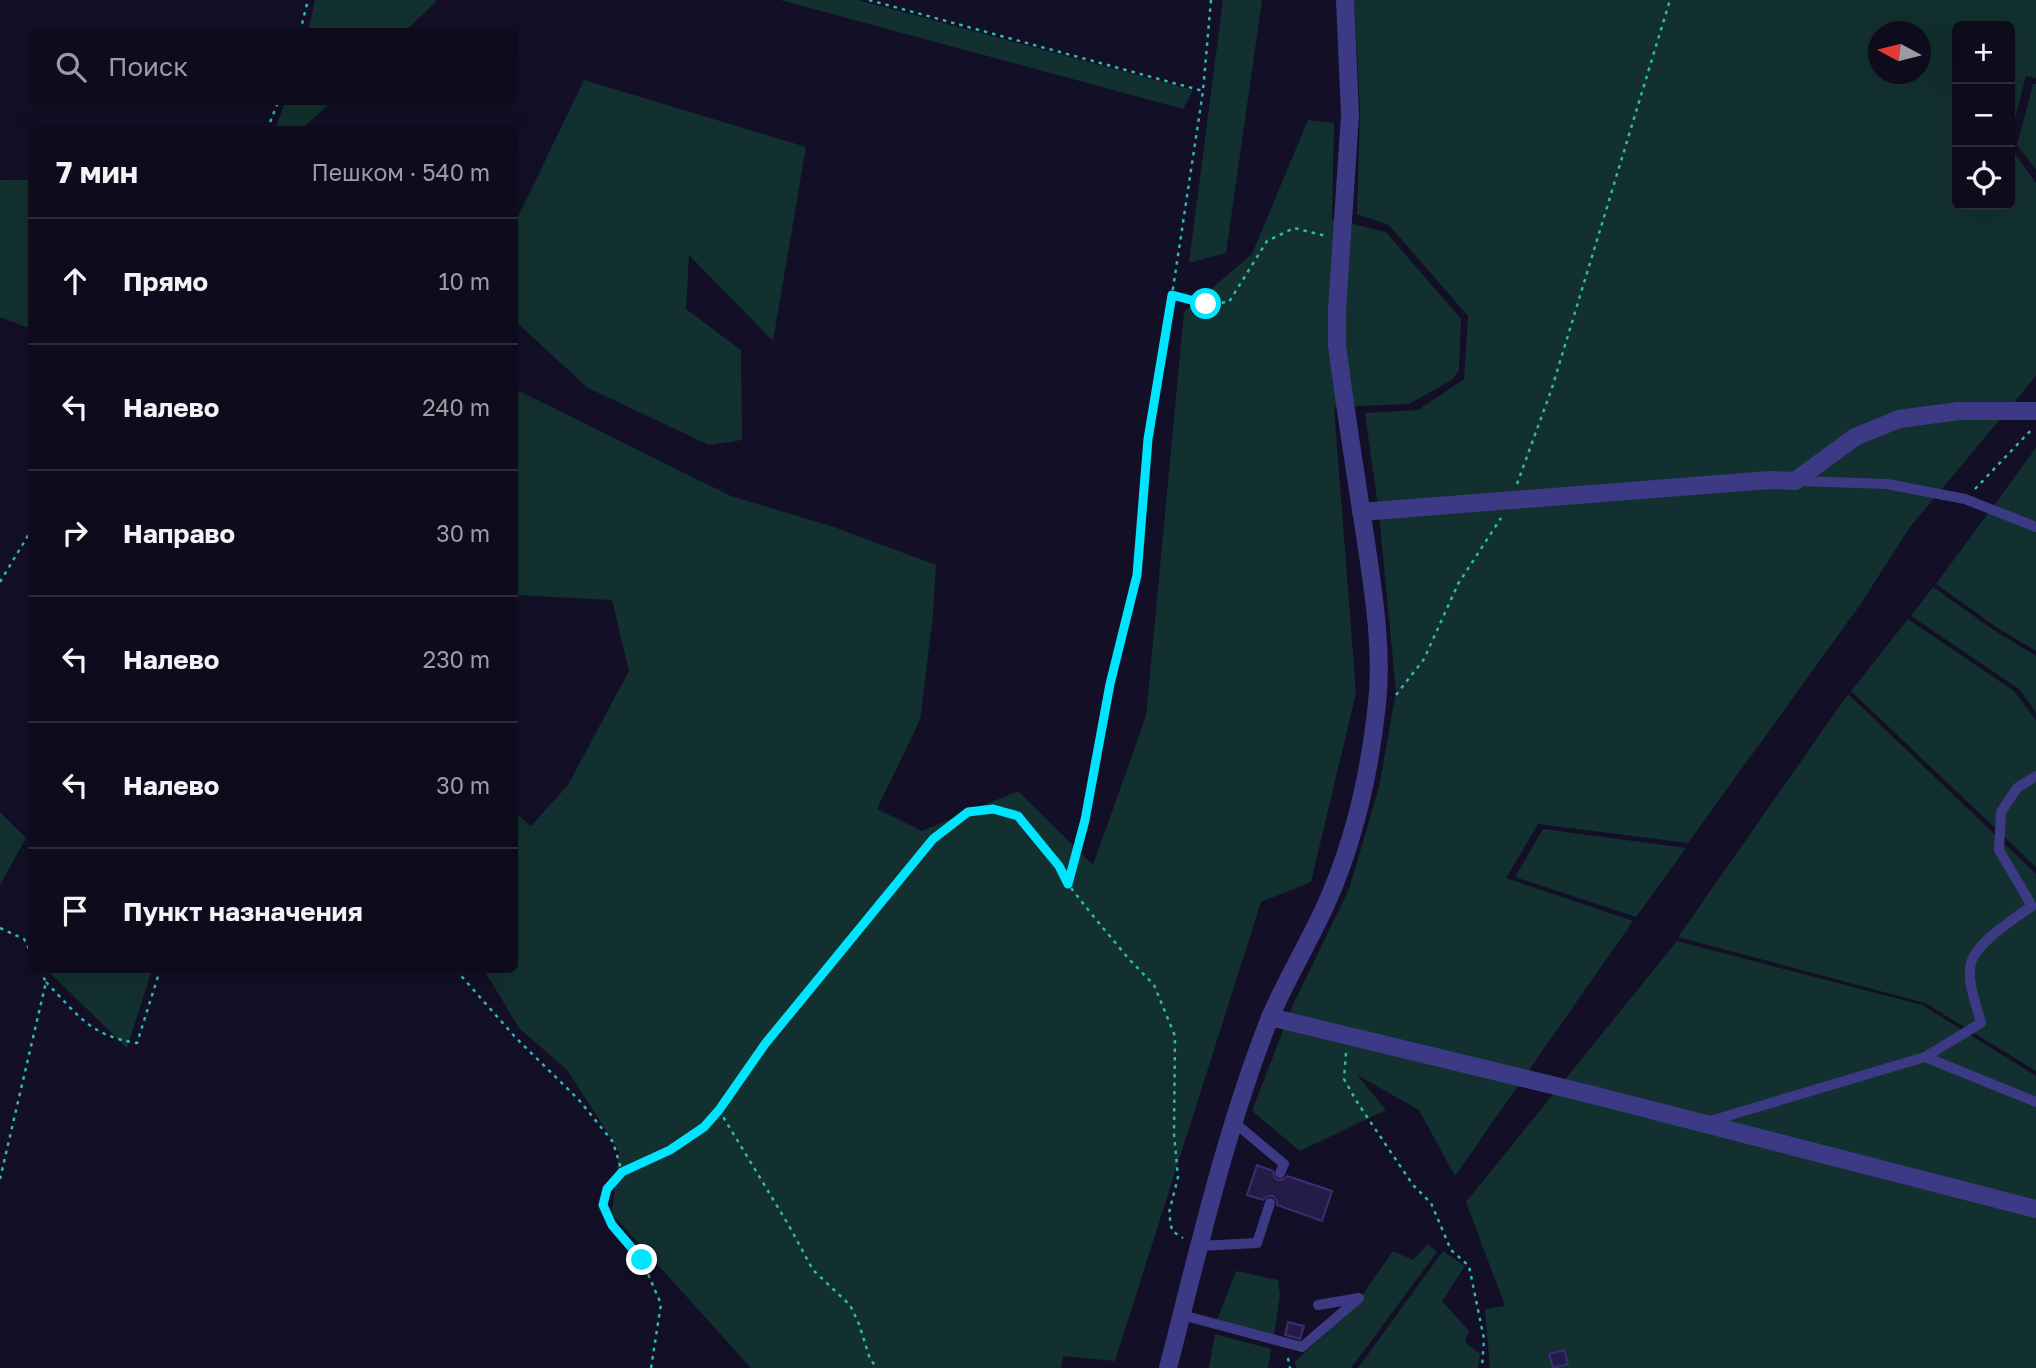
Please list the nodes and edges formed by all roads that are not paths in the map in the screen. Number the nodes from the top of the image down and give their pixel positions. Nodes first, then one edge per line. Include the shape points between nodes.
1 (1345, 0) edge
2 (2036, 411) edge
3 (1794, 481) junction
4 (1361, 512) junction
5 (2036, 527) edge
6 (2036, 776) edge
7 (1270, 1017) junction
8 (1925, 1057) junction
9 (2036, 1102) edge
10 (1235, 1123) junction
11 (1703, 1124) junction
12 (1280, 1173) dead end
13 (1270, 1203) dead end
14 (2036, 1209) edge
15 (1199, 1246) junction
16 (1318, 1305) dead end
17 (1182, 1315) junction
18 (1168, 1368) edge

1 - 4 street via 1350,115 1337,345
2 - 3 street via 1959,411 1899,419 1855,437
3 - 4 street
3 - 5 lane via 1887,484 1965,499
4 - 7 street via 1377,631 1375,723 1345,855
6 - 8 lane via 2017,788 2001,812 1999,850 2032,906 1988,939 1972,962 1972,987 1981,1023
7 - 10 street
7 - 11 street
8 - 9 lane
8 - 11 lane
10 - 12 lane via 1284,1164
10 - 15 street
11 - 14 street
13 - 15 lane via 1257,1243
15 - 17 street
16 - 17 lane via 1359,1298 1302,1347
17 - 18 street

